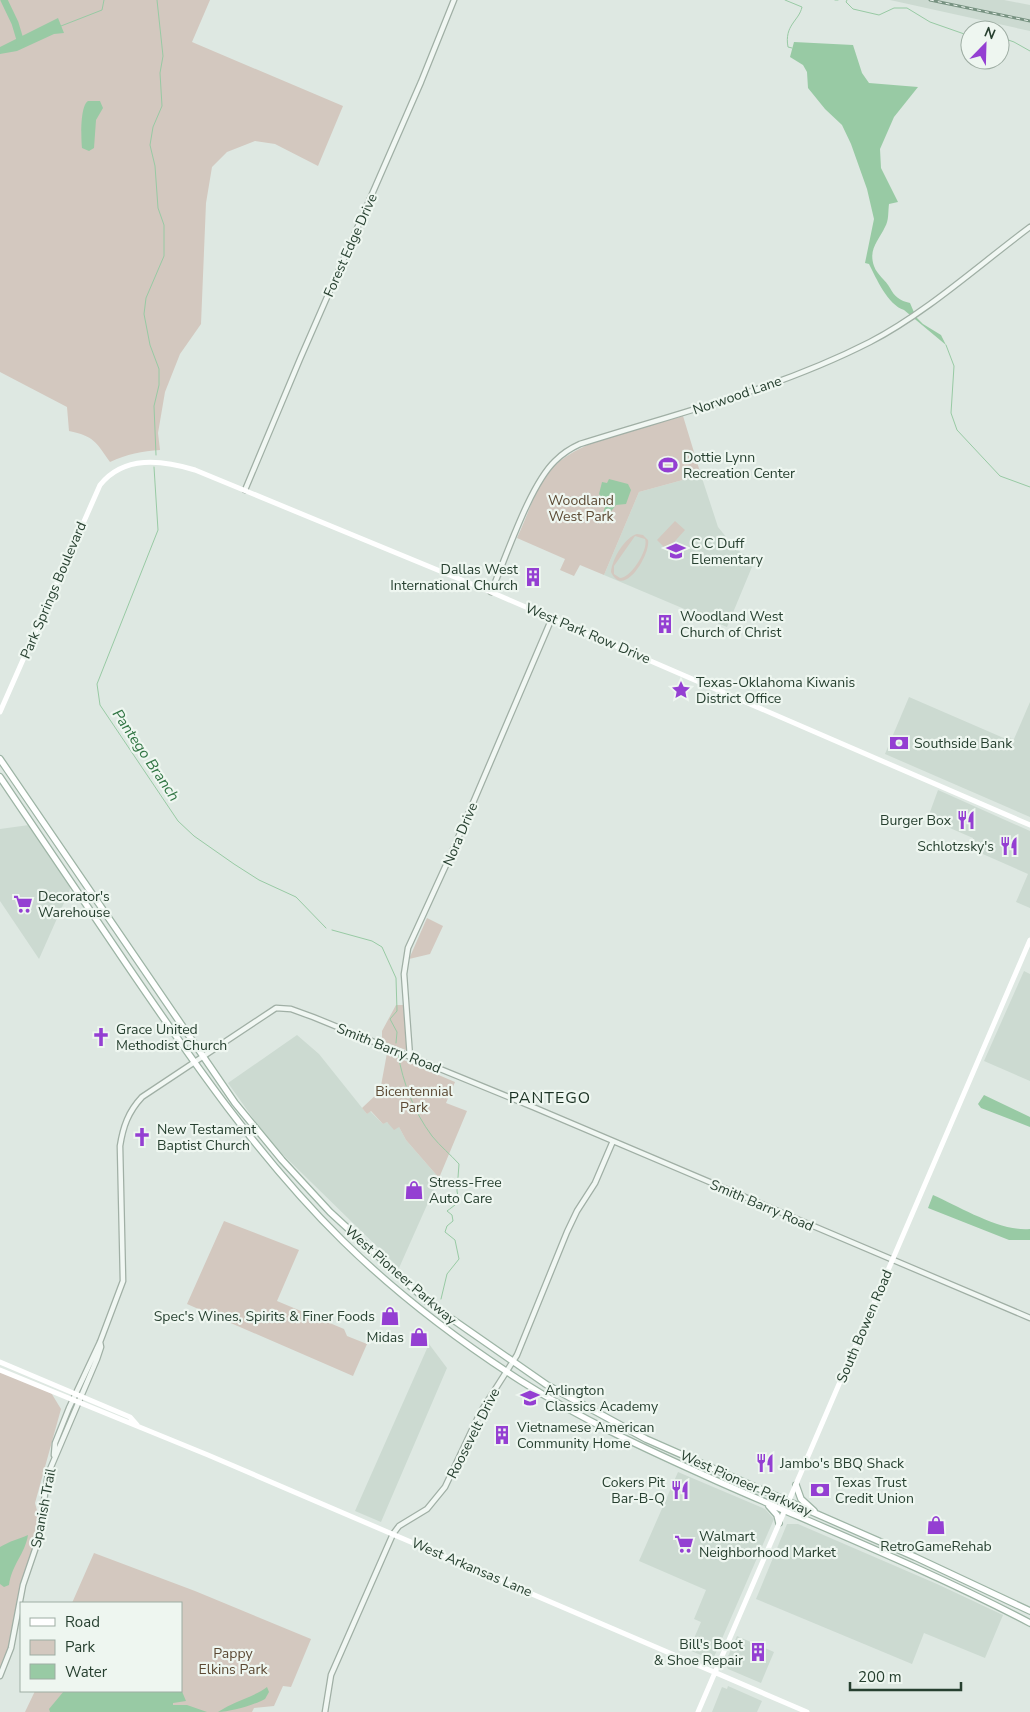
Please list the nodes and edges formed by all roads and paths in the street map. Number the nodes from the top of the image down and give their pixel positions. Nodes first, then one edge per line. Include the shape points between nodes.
1 (454, 0) edge
2 (1030, 227) edge
3 (112, 472) joint
4 (245, 490) junction
5 (492, 592) junction
6 (552, 618) junction
7 (0, 712) edge
8 (0, 754) edge
9 (1, 761) edge
10 (0, 777) edge
11 (1030, 825) edge
12 (1030, 940) edge
13 (410, 1057) junction
14 (202, 1058) junction
15 (194, 1063) junction
16 (613, 1142) junction
17 (120, 1146) joint
18 (893, 1260) junction
19 (1030, 1318) edge
20 (100, 1342) junction
21 (0, 1362) edge
22 (513, 1362) junction
23 (0, 1370) edge
24 (507, 1371) junction
25 (75, 1394) junction
26 (81, 1396) junction
27 (72, 1401) junction
28 (78, 1403) junction
29 (137, 1425) junction
30 (54, 1455) junction
31 (796, 1485) junction
32 (789, 1501) junction
33 (764, 1502) junction
34 (785, 1511) junction
35 (820, 1516) junction
36 (779, 1523) junction
37 (393, 1534) junction
38 (893, 1548) junction
39 (887, 1556) junction
40 (1030, 1611) edge
41 (1030, 1623) edge
42 (715, 1672) junction
43 (0, 1676) edge
44 (325, 1712) edge
45 (698, 1712) edge
46 (807, 1712) edge

1 - 4 street, Forest Edge Drive
2 - 5 street, Norwood Lane via 907,319 870,342 751,393 568,450 540,481
3 - 4 main road, West Park Row Drive via 134,463 168,463
3 - 7 main road, Park Springs Boulevard via 95,493
4 - 5 main road, West Park Row Drive
5 - 6 main road, West Park Row Drive
6 - 11 main road, West Park Row Drive
6 - 13 street, Nora Drive via 408,948 404,974
8 - 9 main road
9 - 14 main road, West Pioneer Parkway
10 - 15 main road, West Pioneer Parkway
12 - 18 main road, South Bowen Road
13 - 14 street, Smith Barry Road via 282,1007
13 - 16 street, Smith Barry Road
14 - 15 street, Smith Barry Road
14 - 22 main road, West Pioneer Parkway via 265,1140 340,1222 430,1303
15 - 17 street, Smith Barry Road via 134,1105 122,1130
15 - 24 main road, West Pioneer Parkway via 271,1162 343,1241 419,1307
16 - 18 street, Smith Barry Road
16 - 22 street, Roosevelt Drive via 595,1183 567,1232
17 - 20 street, Spanish Trail via 124,1274 122,1288
18 - 19 street, Smith Barry Road
18 - 31 main road, South Bowen Road
20 - 25 street, Spanish Trail
20 - 26 street, Spanish Trail via 99,1353
21 - 25 main road, West Arkansas Lane
22 - 24 street, Roosevelt Drive
22 - 32 main road, West Pioneer Parkway via 561,1393 646,1439
23 - 27 main road, West Arkansas Lane
24 - 33 main road, West Pioneer Parkway via 655,1454
24 - 37 street, Roosevelt Drive via 480,1413 437,1499 399,1526
25 - 26 main road, West Arkansas Lane
25 - 27 street, Spanish Trail
26 - 28 street, Spanish Trail
26 - 29 main road, West Arkansas Lane via 130,1417
27 - 28 main road, West Arkansas Lane
27 - 30 street, Spanish Trail
28 - 29 main road, West Arkansas Lane
28 - 30 street, Spanish Trail
29 - 37 main road, West Arkansas Lane
30 - 43 street, Spanish Trail via 38,1541 22,1585 11,1648
31 - 32 main road, South Bowen Road
31 - 35 main road via 801,1499
32 - 34 main road, South Bowen Road
32 - 35 main road, West Pioneer Parkway
33 - 34 main road, West Pioneer Parkway
33 - 36 main road via 772,1508
34 - 36 main road, South Bowen Road
34 - 39 main road, West Pioneer Parkway
35 - 38 main road, West Pioneer Parkway
36 - 42 main road, South Bowen Road
37 - 42 main road, West Arkansas Lane
37 - 44 street, Roosevelt Drive via 331,1675
38 - 39 main road
38 - 40 main road, West Pioneer Parkway
39 - 41 main road, West Pioneer Parkway
42 - 45 main road, South Bowen Road
42 - 46 main road, West Arkansas Lane

